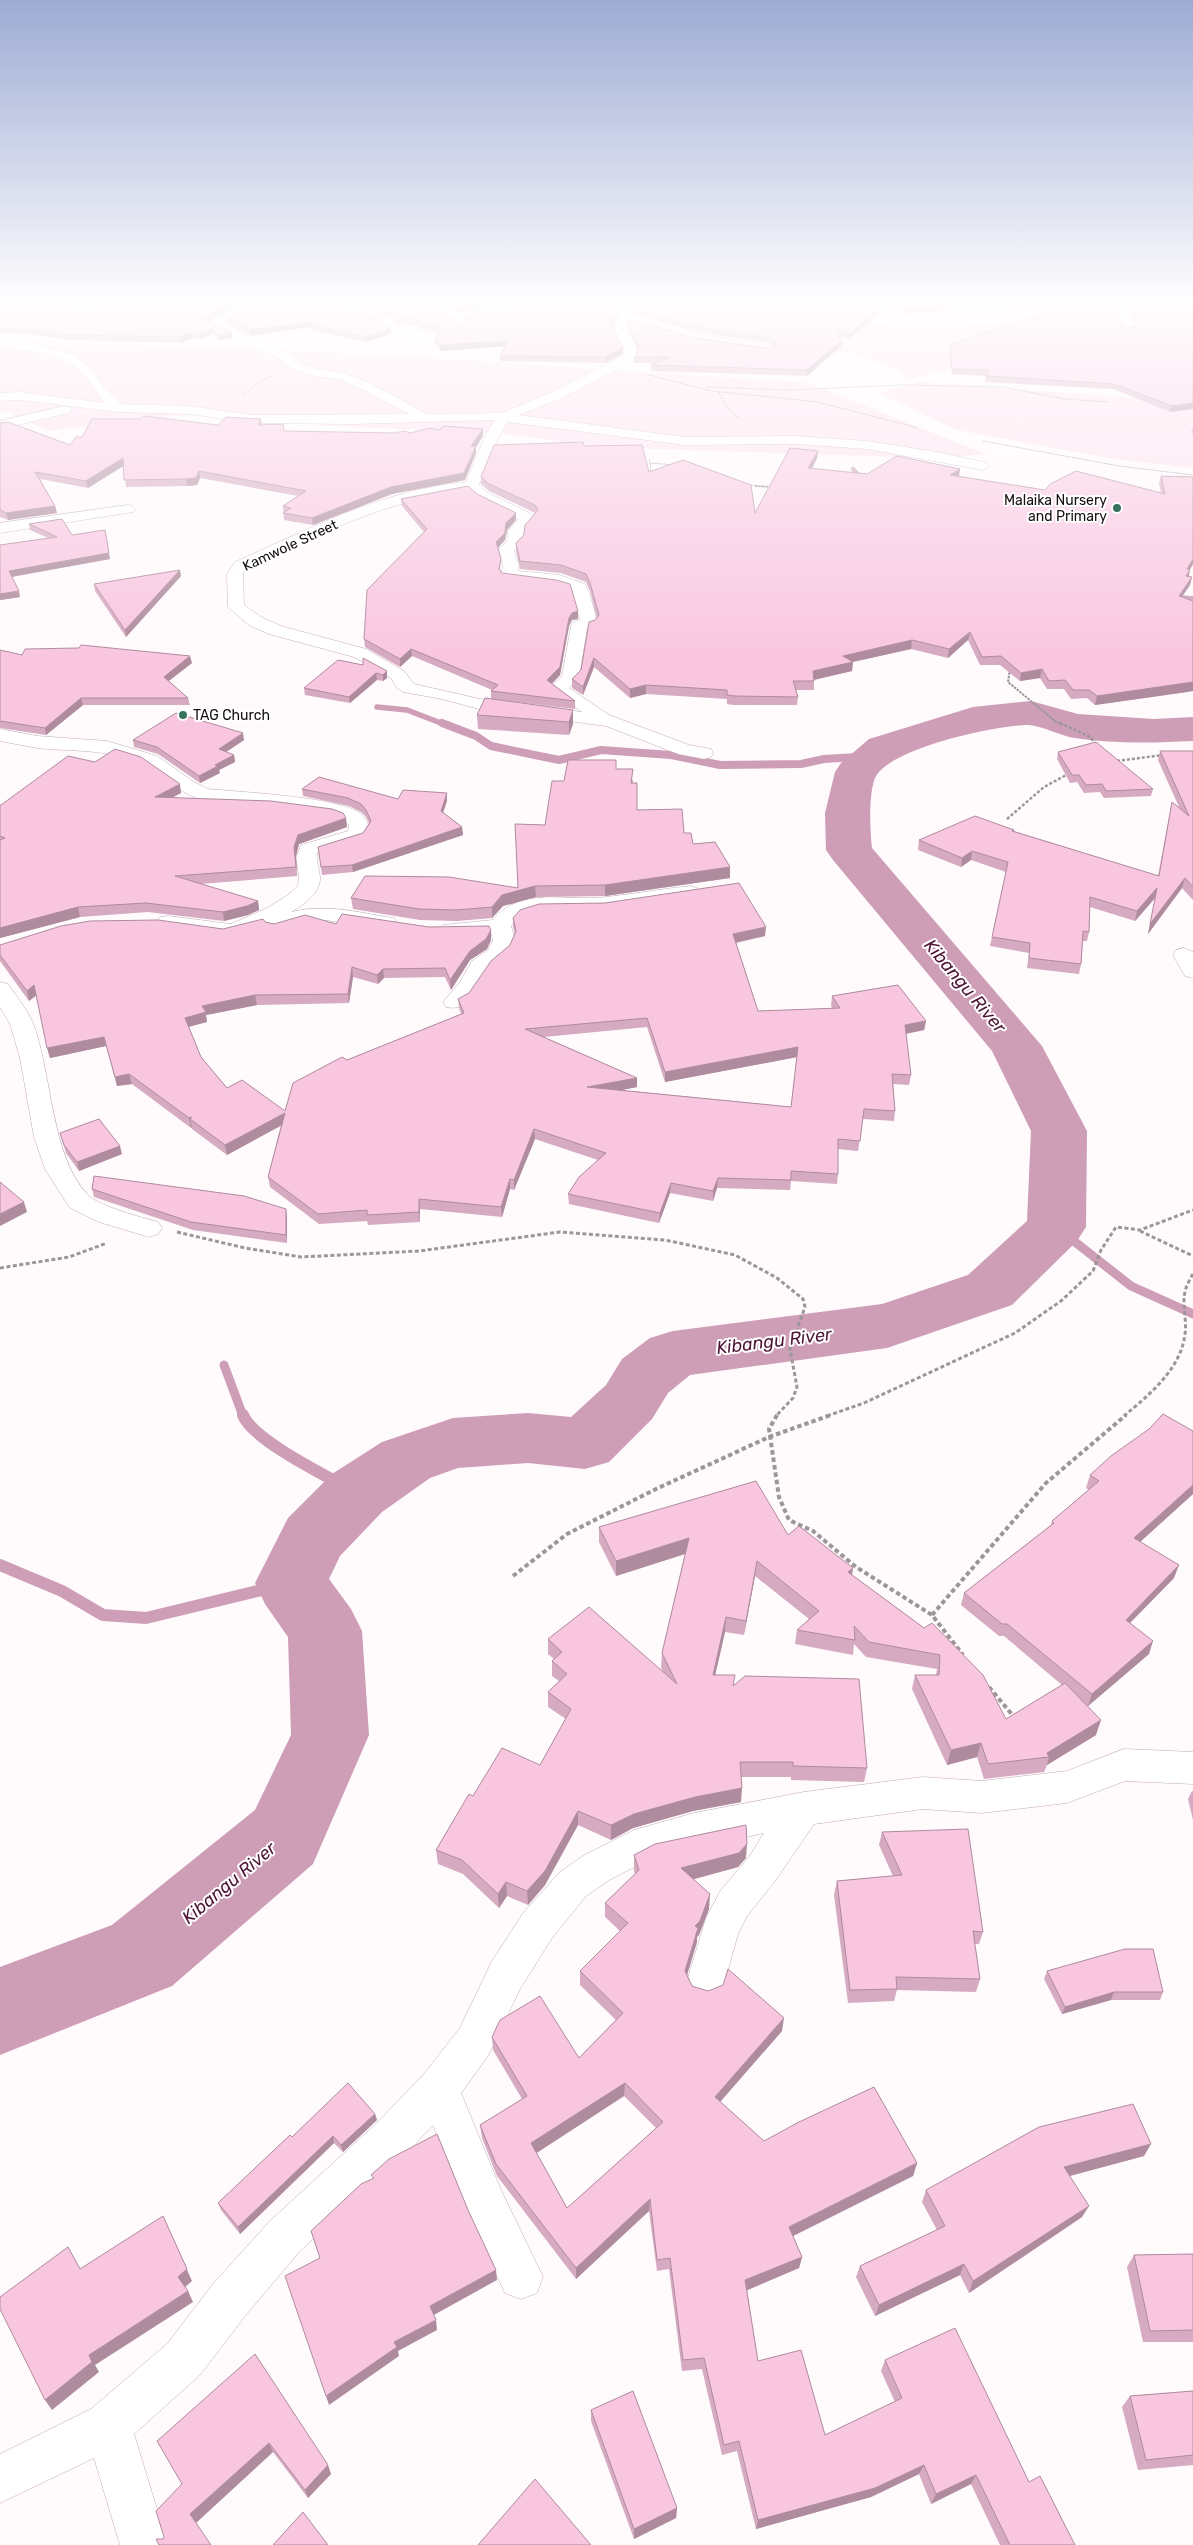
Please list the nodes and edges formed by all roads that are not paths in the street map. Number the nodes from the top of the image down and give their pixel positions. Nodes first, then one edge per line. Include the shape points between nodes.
1 (16, 419) edge
2 (250, 419) edge
3 (397, 419) edge
4 (503, 419) edge
5 (516, 419) edge
6 (1, 422) edge
7 (983, 466) dead end
8 (472, 486) junction
9 (128, 510) dead end
10 (0, 528) edge
11 (609, 721) junction
12 (0, 735) edge
13 (704, 753) dead end
14 (709, 890) edge
15 (151, 921) edge
16 (500, 926) junction
17 (232, 930) junction
18 (0, 989) edge
19 (454, 1002) dead end
20 (149, 1228) road end
21 (1193, 1768) edge
22 (804, 1809) junction
23 (706, 1984) dead end
24 (439, 2089) junction
25 (521, 2277) dead end
26 (108, 2426) junction
27 (0, 2479) edge
28 (144, 2545) edge

1 - 6 street
2 - 3 street
4 - 8 street via 492,436
5 - 7 street via 637,437 714,443 768,440 866,444
8 - 11 street via 483,496 529,518 516,531 514,543 506,550 511,565 509,575 560,580 579,587 589,623 579,626 570,678 558,688
8 - 11 street, Kamwole Street via 406,495 241,565 234,574 236,607 275,630 360,653 398,675 402,684 409,688 479,704
9 - 10 street
11 - 13 street, Kamwole Street via 686,750
12 - 17 street via 37,742 100,745 150,760 204,794 308,805 352,817 358,823 360,829 355,835 308,849 305,859 310,870 309,883 304,894 294,902
14 - 16 street via 605,904 555,903 524,907 511,913
15 - 17 street
16 - 17 street via 469,930 420,927 326,912 296,916 270,928
16 - 19 street via 504,940 498,954 480,966 470,985
18 - 20 street via 22,1024 49,1144 58,1169 79,1202 108,1216
21 - 22 street via 1124,1765 1067,1786 982,1797 923,1793
22 - 23 street via 734,1903 720,1931
22 - 24 street via 647,1842 596,1868 573,1884 538,1924 506,1975 474,2042
24 - 25 street via 478,2186
24 - 26 street via 392,2138 285,2236 229,2300 184,2359
26 - 27 street
26 - 28 street

